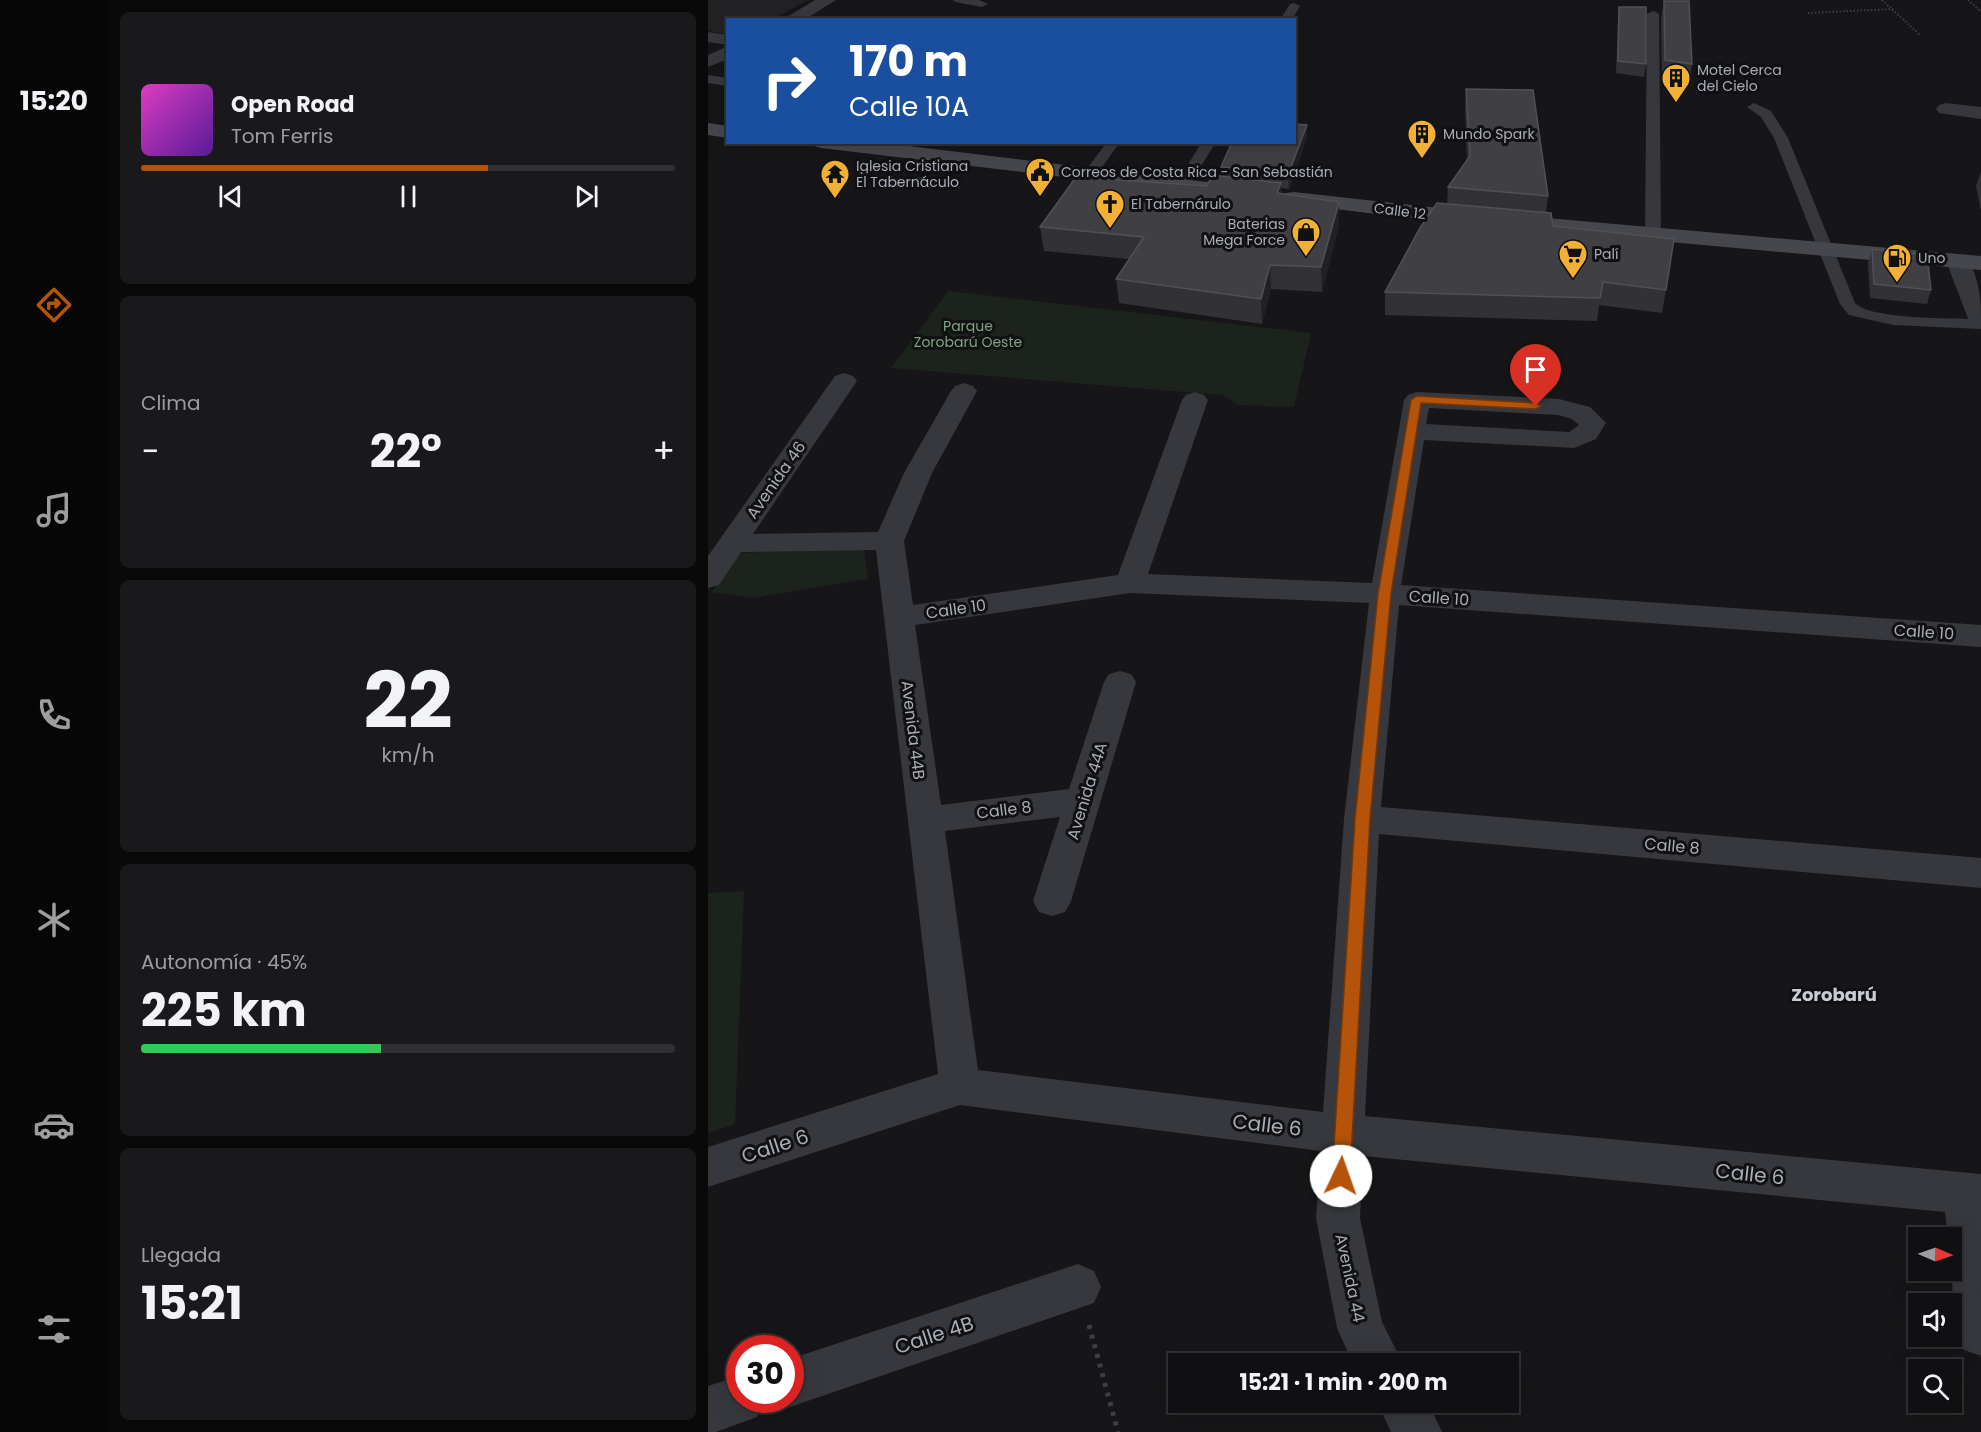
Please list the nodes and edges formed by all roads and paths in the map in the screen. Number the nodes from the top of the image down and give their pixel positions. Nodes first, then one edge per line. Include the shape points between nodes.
1 (828, 0) edge
2 (959, 0) edge
3 (1882, 0) edge
4 (1968, 0) edge
5 (982, 4) dead end
6 (1294, 6) dead end
7 (1893, 9) junction
8 (1981, 12) edge
9 (1808, 13) dead end
10 (1653, 14) dead end
11 (794, 18) edge
12 (1287, 18) edge
13 (1920, 34) dead end
14 (708, 37) edge
15 (726, 40) edge
16 (726, 52) edge
17 (708, 62) edge
18 (708, 79) edge
19 (726, 82) edge
20 (1754, 107) dead end
21 (1946, 110) dead end
22 (1981, 113) edge
23 (708, 129) edge
24 (726, 132) edge
25 (838, 144) edge
26 (1112, 144) edge
27 (1208, 144) edge
28 (1090, 174) junction
29 (1182, 185) junction
30 (1238, 191) edge
31 (1271, 195) edge
32 (1653, 235) junction
33 (1825, 250) junction
34 (1957, 261) junction
35 (1981, 263) edge
36 (1981, 322) edge
37 (844, 381) dead end
38 (964, 391) dead end
39 (1195, 400) dead end
40 (1414, 415) junction
41 (889, 541) junction
42 (732, 543) junction
43 (708, 578) edge
44 (1130, 583) junction
45 (1384, 594) junction
46 (899, 617) junction
47 (1981, 636) edge
48 (1120, 682) dead end
49 (1084, 801) junction
50 (1362, 819) junction
51 (924, 820) junction
52 (1981, 873) edge
53 (1052, 901) dead end
54 (960, 1086) junction
55 (1343, 1134) junction
56 (708, 1167) edge
57 (1973, 1195) edge
58 (1078, 1287) joint
59 (1981, 1333) edge
60 (1373, 1353) edge
61 (804, 1378) edge
62 (726, 1404) edge
63 (708, 1410) edge
64 (1406, 1413) edge
65 (1118, 1432) edge
66 (1416, 1432) edge

1 - 11 street
2 - 5 lane
3 - 7 path
4 - 8 path
6 - 12 lane
7 - 9 path
7 - 13 path
10 - 32 lane
14 - 15 street
16 - 17 street
18 - 19 lane
20 - 33 lane via 1766,114 1781,138
21 - 22 street
23 - 24 main road
25 - 28 main road
26 - 28 lane
27 - 29 lane
28 - 29 main road
29 - 30 main road
31 - 32 main road, Calle 12
32 - 33 main road, Calle 12
33 - 34 main road, Calle 12
33 - 36 lane via 1855,312 1893,321
34 - 35 main road, Calle 12
34 - 36 street
37 - 42 street, Avenida 46
38 - 41 street via 918,473
39 - 44 street
40 - 40 street via 1574,440 1587,433 1593,423 1581,412 1559,407
40 - 45 street, Avenida 44
41 - 42 street
41 - 46 street, Avenida 44B
42 - 43 street, Avenida 46
44 - 45 street, Calle 10
44 - 46 street, Calle 10
45 - 47 street, Calle 10
45 - 50 street, Avenida 44
46 - 51 street, Avenida 44B
48 - 49 street, Avenida 44A
49 - 51 street, Calle 8
49 - 53 street, Avenida 44A
50 - 52 street, Calle 8
50 - 55 street, Avenida 44
51 - 54 street, Avenida 44B
54 - 55 street, Calle 6
54 - 56 street, Calle 6
55 - 57 street, Calle 6
55 - 60 street, Avenida 44 via 1338,1218 1360,1328
57 - 59 street
58 - 61 street, Calle 4B
58 - 65 path
62 - 63 street
64 - 66 street

